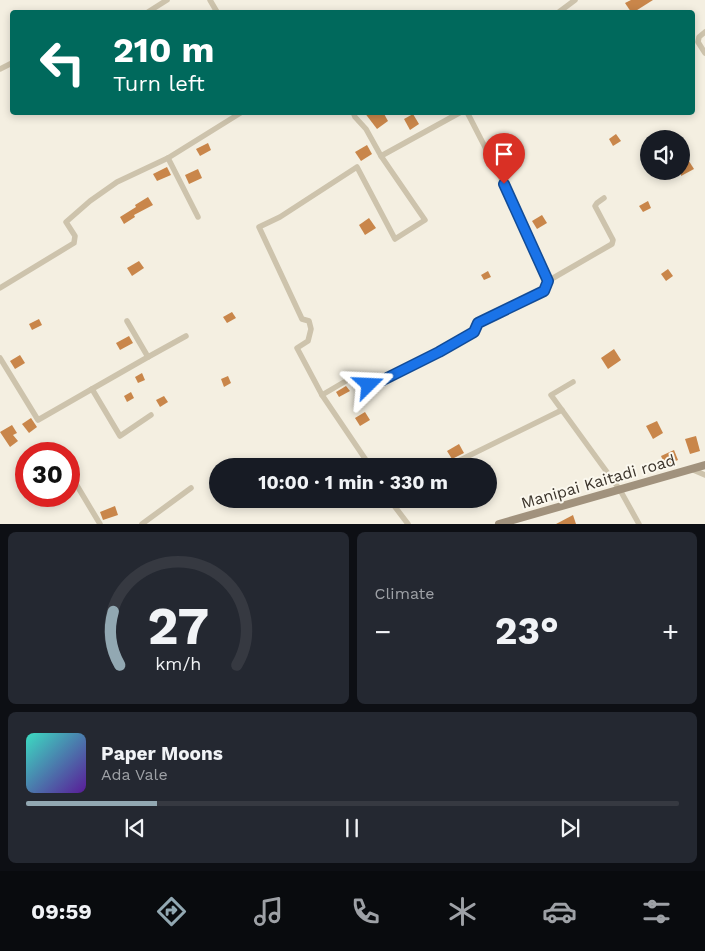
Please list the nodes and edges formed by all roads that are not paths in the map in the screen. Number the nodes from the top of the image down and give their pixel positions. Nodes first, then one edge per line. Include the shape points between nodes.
1 (167, 0) edge
2 (575, 0) edge
3 (151, 10) edge
4 (562, 10) edge
5 (705, 32) edge
6 (705, 53) edge
7 (237, 115) edge
8 (354, 115) edge
9 (456, 115) edge
10 (469, 115) edge
11 (381, 156) junction
12 (168, 158) junction
13 (604, 198) dead end
14 (198, 217) dead end
15 (548, 281) junction
16 (0, 288) edge
17 (128, 321) dead end
18 (186, 336) dead end
19 (148, 357) junction
20 (0, 358) edge
21 (573, 382) dead end
22 (92, 389) junction
23 (322, 395) junction
24 (562, 410) junction
25 (151, 415) dead end
26 (365, 458) edge
27 (464, 458) edge
28 (705, 466) edge
29 (691, 469) junction
30 (705, 476) edge
31 (191, 488) dead end
32 (620, 490) junction
33 (80, 491) edge
34 (396, 508) edge
35 (100, 524) edge
36 (142, 524) edge
37 (408, 524) edge
38 (499, 524) edge
39 (639, 524) edge

1 - 3 street
2 - 4 street
5 - 6 street via 698,42
7 - 12 street
8 - 11 street
9 - 11 street
10 - 15 street
11 - 23 street via 425,220 395,239 357,167 259,228 302,318 309,321 308,341 297,348
12 - 14 street
12 - 16 street via 117,182 90,201 66,222 75,236 74,244
13 - 15 street via 595,206 613,240 612,244
15 - 23 street via 544,291 478,323 474,332 439,352 375,384 369,385 356,375
17 - 19 street
18 - 19 street
19 - 22 street
20 - 22 street via 38,420
21 - 24 street via 551,395
22 - 25 street via 120,436
23 - 26 street
24 - 27 street
24 - 32 street
28 - 29 main road, Manipai Kaitadi road
29 - 30 street
29 - 32 main road, Manipai Kaitadi road
31 - 36 street
32 - 38 main road, Manipai Kaitadi road
32 - 39 street
33 - 35 street
34 - 37 street

